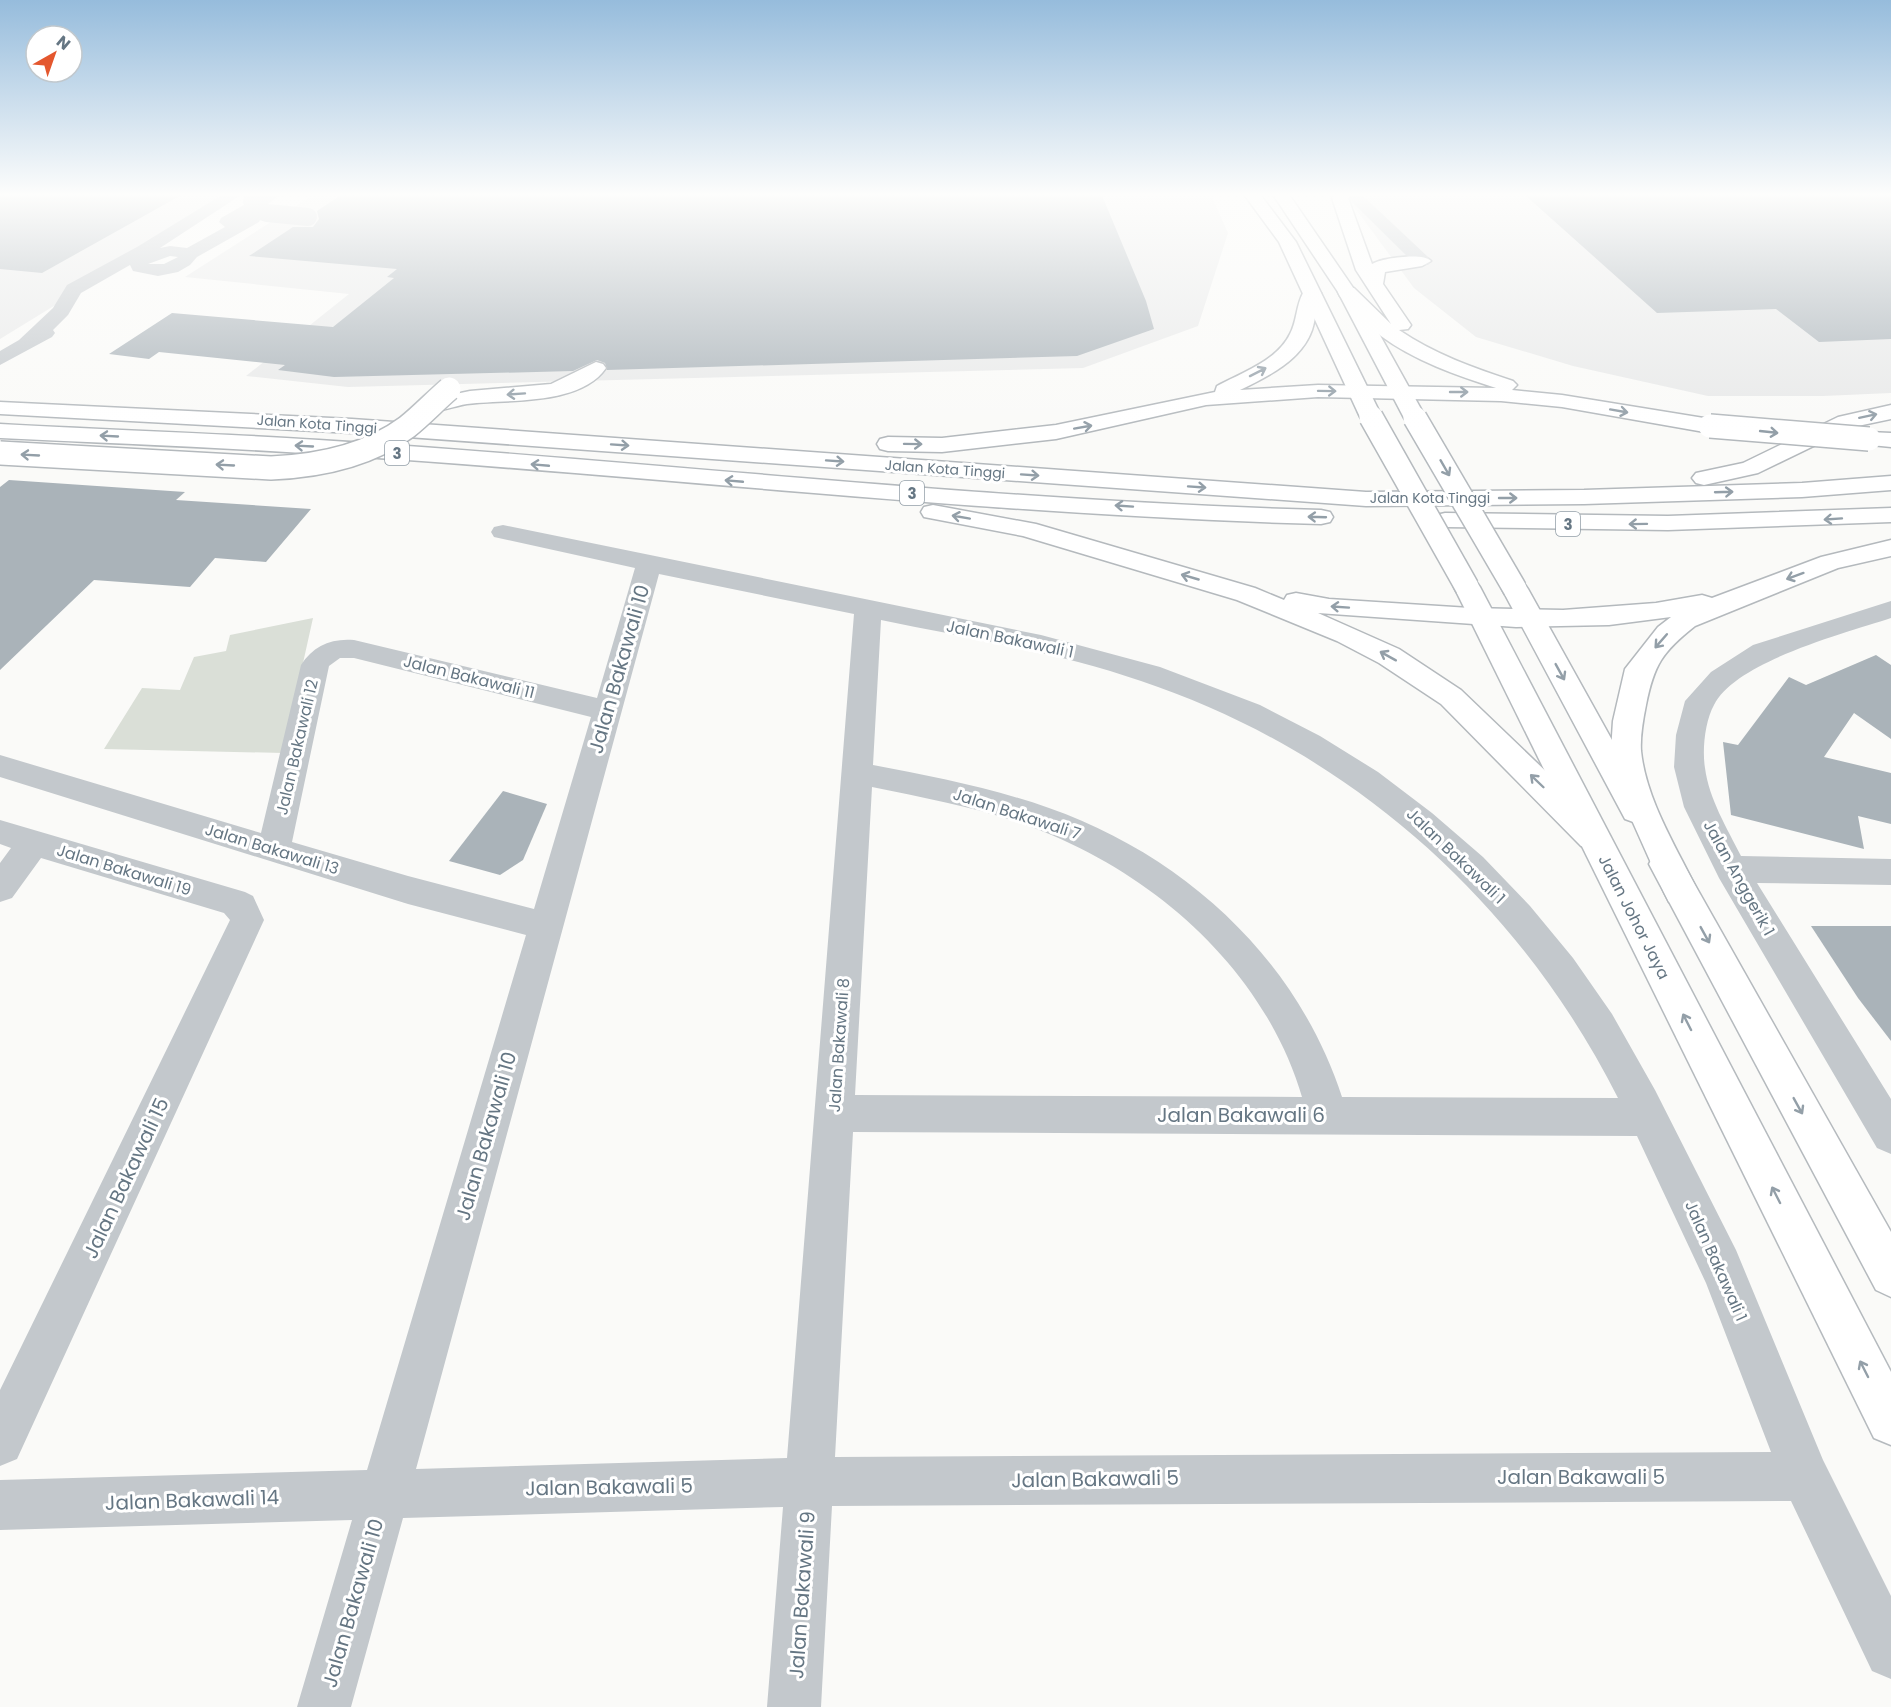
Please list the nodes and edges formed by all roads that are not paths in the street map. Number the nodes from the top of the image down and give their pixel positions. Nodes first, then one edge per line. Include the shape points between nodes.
1 (115, 273) edge
2 (1302, 273) edge
3 (1334, 273) edge
4 (1367, 273) edge
5 (1376, 273) edge
6 (1374, 285) junction
7 (1347, 292) junction
8 (1312, 293) junction
9 (87, 308) dead end
10 (26, 344) junction
11 (0, 359) edge
12 (596, 368) dead end
13 (1480, 375) junction
14 (461, 378) dead end
15 (0, 392) edge
16 (1360, 392) junction
17 (1400, 392) junction
18 (1206, 399) junction
19 (1562, 401) junction
20 (430, 406) junction
21 (0, 408) edge
22 (1891, 412) edge
23 (352, 426) junction
24 (609, 427) junction
25 (0, 431) edge
26 (1891, 440) edge
27 (0, 453) edge
28 (1891, 483) edge
29 (793, 486) junction
30 (1635, 495) junction
31 (1891, 515) edge
32 (503, 532) dead end
33 (1891, 548) edge
34 (648, 565) junction
35 (1747, 593) junction
36 (1246, 594) junction
37 (868, 609) junction
38 (1879, 612) edge
39 (1482, 618) junction
40 (1532, 621) junction
41 (1891, 632) edge
42 (330, 651) joint
43 (607, 711) junction
44 (0, 766) edge
45 (857, 773) junction
46 (0, 832) edge
47 (1593, 837) junction
48 (34, 843) junction
49 (274, 849) junction
50 (1731, 869) junction
51 (1891, 872) edge
52 (0, 888) edge
53 (1681, 892) junction
54 (246, 912) joint
55 (546, 926) junction
56 (835, 1113) junction
57 (1328, 1115) junction
58 (1648, 1117) junction
59 (1891, 1134) edge
60 (1891, 1275) edge
61 (1891, 1421) edge
62 (0, 1442) edge
63 (1805, 1476) junction
64 (810, 1482) junction
65 (385, 1493) junction
66 (0, 1505) edge
67 (1891, 1652) edge
68 (324, 1707) edge
69 (794, 1707) edge

1 - 10 street via 74,289 61,311
2 - 8 main road, Jalan Johor Jaya
3 - 7 main road
4 - 6 main road
5 - 6 main road
6 - 13 main road via 1400,324 1418,341
7 - 13 main road via 1403,342
7 - 17 main road
8 - 16 main road, Jalan Johor Jaya
18 -> 8 main road via 1267,368 1284,354 1300,336 1306,303
9 - 10 street
10 - 11 street
12 -> 20 main road via 573,385 557,390 469,398
13 - 19 main road
14 - 20 main road, bridge
15 - 24 main road via 521,418
16 - 17 main road
18 -> 16 main road via 1289,392
16 - 39 main road, Jalan Johor Jaya, bridge
17 -> 19 main road via 1474,393
17 -> 40 main road, bridge
24 -> 18 main road via 791,443 942,445 1056,432
19 -> 26 main road, bridge via 1710,426
20 -> 27 main road, bridge via 383,442 339,459 299,466 271,468
21 - 23 main road, Jalan Kota Tinggi / 3
30 -> 22 main road via 1750,468 1846,422
23 - 24 main road via 405,423
23 -> 30 main road, Jalan Kota Tinggi / 3 via 1366,499
29 -> 25 main road, Jalan Kota Tinggi / 3 via 320,447
30 -> 28 main road, Jalan Kota Tinggi / 3
31 -> 29 main road, Jalan Kota Tinggi / 3 via 1814,521 1564,524 1245,515
36 -> 29 main road via 1027,529
32 - 34 street, Jalan Bakawali 1
33 -> 35 main road via 1830,562
34 - 37 street, Jalan Bakawali 1
34 - 43 street, Jalan Bakawali 10
35 - 40 main road via 1665,611
35 -> 53 main road via 1685,620 1668,633 1639,669 1633,692 1626,751 1634,789
39 -> 36 main road via 1329,607
47 -> 36 main road via 1451,697 1389,656
37 - 45 street, Jalan Bakawali 8
37 - 58 street, Jalan Bakawali 1 via 1067,651 1184,685 1278,726 1369,781 1445,840 1521,920 1599,1026
38 - 41 street
38 - 50 street, Jalan Anggerik 1 via 1763,651 1721,679 1700,701 1691,735 1689,767 1700,807
39 - 40 main road
39 - 47 main road, Jalan Johor Jaya
40 -> 53 main road
42 - 43 street, Jalan Bakawali 11 via 354,648
42 - 49 street, Jalan Bakawali 12 via 315,665
43 - 55 street, Jalan Bakawali 10
44 - 49 street, Jalan Bakawali 13
45 - 56 street, Jalan Bakawali 8
45 - 57 street, Jalan Bakawali 7 via 959,794 1062,826 1143,867 1233,943 1266,984 1308,1055
46 - 48 street, Jalan Bakawali 19
61 -> 47 main road, Jalan Johor Jaya
48 - 52 street
48 - 54 street, Jalan Bakawali 19 via 233,902
49 - 55 street, Jalan Bakawali 13
50 - 51 street
50 - 59 street, Jalan Anggerik 1
53 -> 60 main road
54 - 62 street, Jalan Bakawali 15 via 244,929
55 - 65 street, Jalan Bakawali 10
56 - 57 street, Jalan Bakawali 6
56 - 64 street, Jalan Bakawali 8
57 - 58 street, Jalan Bakawali 6
58 - 63 street, Jalan Bakawali 1 via 1723,1271
63 - 64 street, Jalan Bakawali 5
63 - 67 street, Jalan Bakawali 1
64 - 65 street, Jalan Bakawali 5
64 - 69 street, Jalan Bakawali 9
65 - 66 street, Jalan Bakawali 14
65 - 68 street, Jalan Bakawali 10

